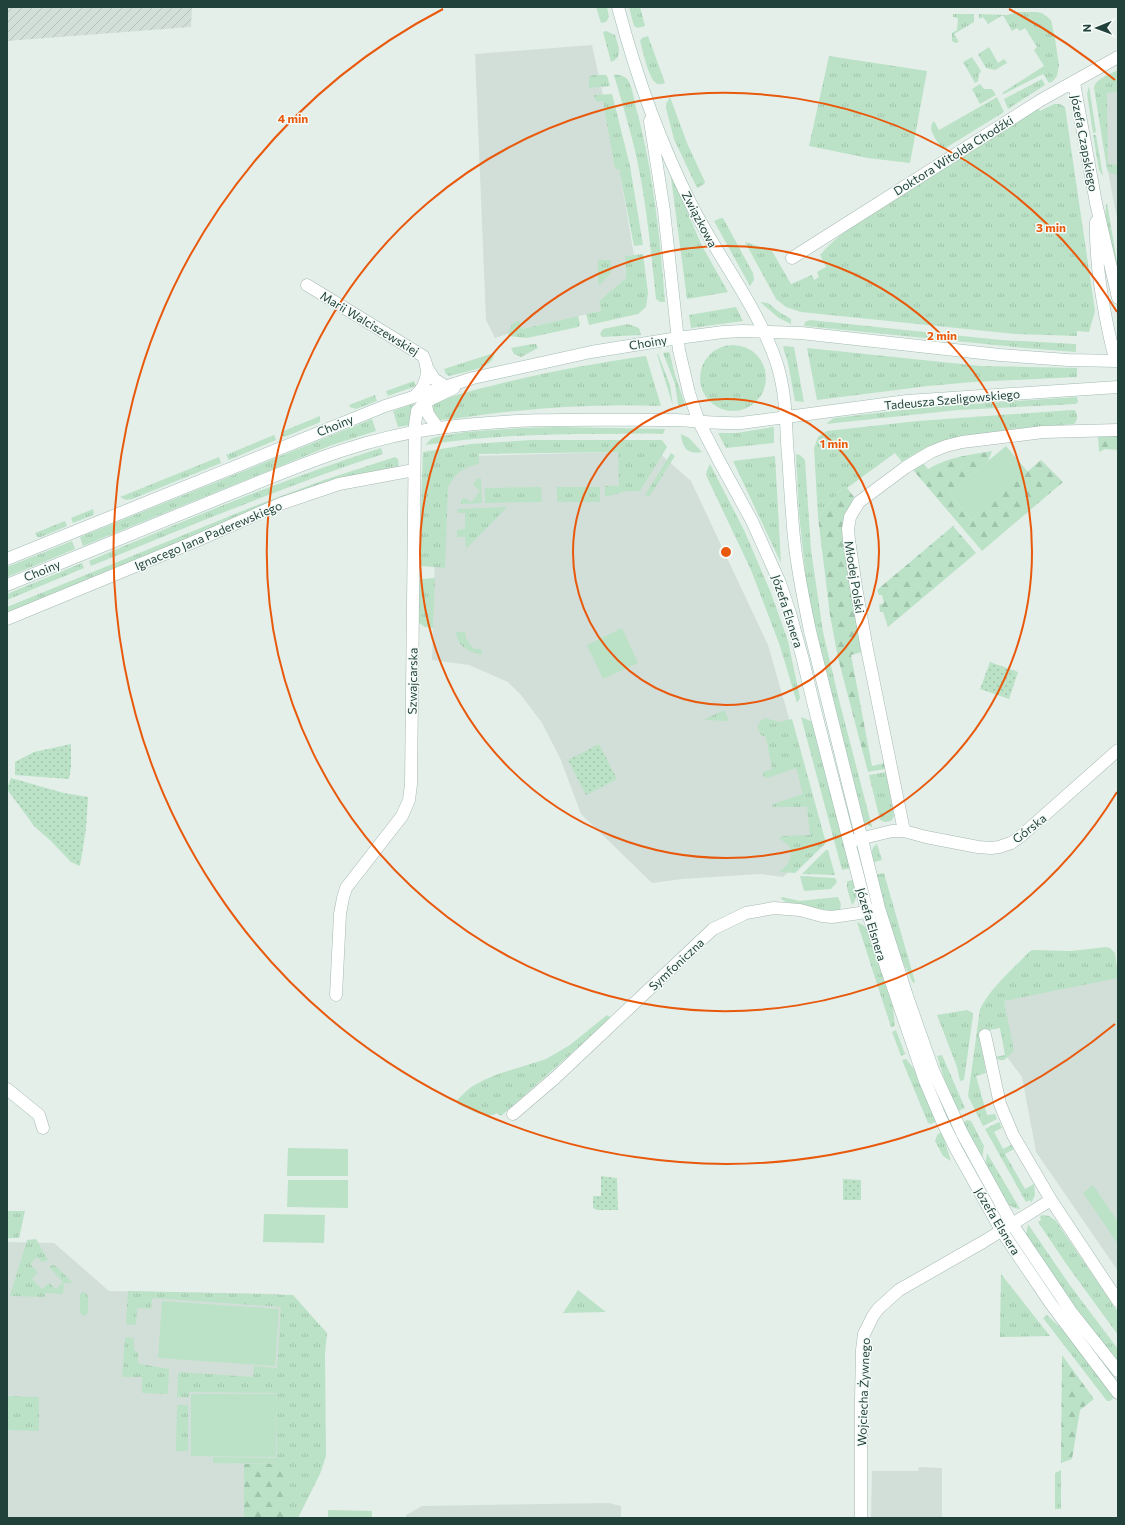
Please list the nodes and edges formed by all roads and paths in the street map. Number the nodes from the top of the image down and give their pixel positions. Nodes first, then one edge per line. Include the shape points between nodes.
1 (618, 7) edge
2 (1118, 57) edge
3 (1074, 82) junction
4 (646, 100) junction
5 (1096, 203) junction
6 (792, 258) dead end
7 (307, 285) dead end
8 (1118, 298) edge
9 (764, 332) junction
10 (678, 338) junction
11 (1118, 359) edge
12 (426, 366) junction
13 (473, 378) junction
14 (445, 386) junction
15 (1118, 387) edge
16 (421, 399) junction
17 (786, 418) junction
18 (699, 422) junction
19 (438, 428) junction
20 (1118, 430) edge
21 (414, 432) junction
22 (414, 470) junction
23 (7, 559) edge
24 (7, 585) edge
25 (7, 619) edge
26 (1118, 750) edge
27 (904, 831) junction
28 (855, 840) junction
29 (873, 910) junction
30 (336, 995) dead end
31 (985, 1035) dead end
32 (7, 1089) edge
33 (513, 1114) dead end
34 (43, 1128) dead end
35 (1051, 1200) junction
36 (1012, 1224) junction
37 (1001, 1230) junction
38 (1118, 1301) edge
39 (1118, 1371) edge
40 (1118, 1393) edge
41 (861, 1518) edge

1 - 4 street, Związkowa
2 - 3 street, Doktora Witolda Chodźki
3 - 5 street, Józefa Czapskiego
3 - 6 street, Doktora Witolda Chodźki via 1041,100
4 - 9 street, Związkowa via 692,206
4 - 10 street, Związkowa via 664,211
5 - 8 street, Józefa Czapskiego
5 - 11 street, Józefa Czapskiego via 1096,240 1102,297 1113,351
7 - 12 street, Marii Walciszewskiej via 423,356
9 - 10 street, Choiny via 723,332
9 - 11 street via 801,333 1000,355 1068,360
9 - 17 street, Związkowa via 780,376
10 - 13 street, Choiny via 570,356
10 - 18 street, Związkowa via 684,376
12 - 14 street, Marii Walciszewskiej via 434,379
12 - 16 street, Marii Walciszewskiej
13 - 14 street, Choiny
13 - 16 street
14 - 16 street, Choiny
15 - 17 street, Tadeusza Szeligowskiego via 914,400
16 - 19 street
16 - 21 street, Szwajcarska
16 - 23 street, Choiny via 350,419
17 - 18 street, Tadeusza Szeligowskiego via 741,424
17 - 28 street, Józefa Elsnera via 792,514 801,587
18 - 19 street, Choiny via 539,420
18 - 28 street, Józefa Elsnera via 752,521 780,582
19 - 21 street, Choiny
20 - 27 street, Młodej Polski via 1043,432 946,446 906,467 859,502 850,518 848,529 856,587
21 - 22 street, Szwajcarska
21 - 24 street, Choiny via 366,442 305,463
22 - 25 street, Ignacego Jana Paderewskiego via 339,484 280,504
22 - 30 street, Szwajcarska via 409,800 402,816 346,888 340,914
26 - 27 street, Górska via 1057,806 1011,843 999,847 978,847
27 - 28 street, Górska via 892,831
28 - 29 street, Józefa Elsnera
29 - 33 street, Symfoniczna via 832,917 800,910 774,908 746,913 713,929 555,1078
29 - 36 street, Józefa Elsnera via 933,1070 962,1133
29 - 37 street, Józefa Elsnera via 901,1015 928,1088 956,1149
31 - 35 street via 1005,1118
32 - 34 street via 40,1115
35 - 36 street, Wojciecha Żywnego
35 - 38 street
36 - 37 street, Wojciecha Żywnego
36 - 39 street, Józefa Elsnera via 1072,1313
37 - 40 street, Józefa Elsnera via 1051,1304
37 - 41 street, Wojciecha Żywnego via 899,1290 878,1309 866,1328 862,1350 860,1400

